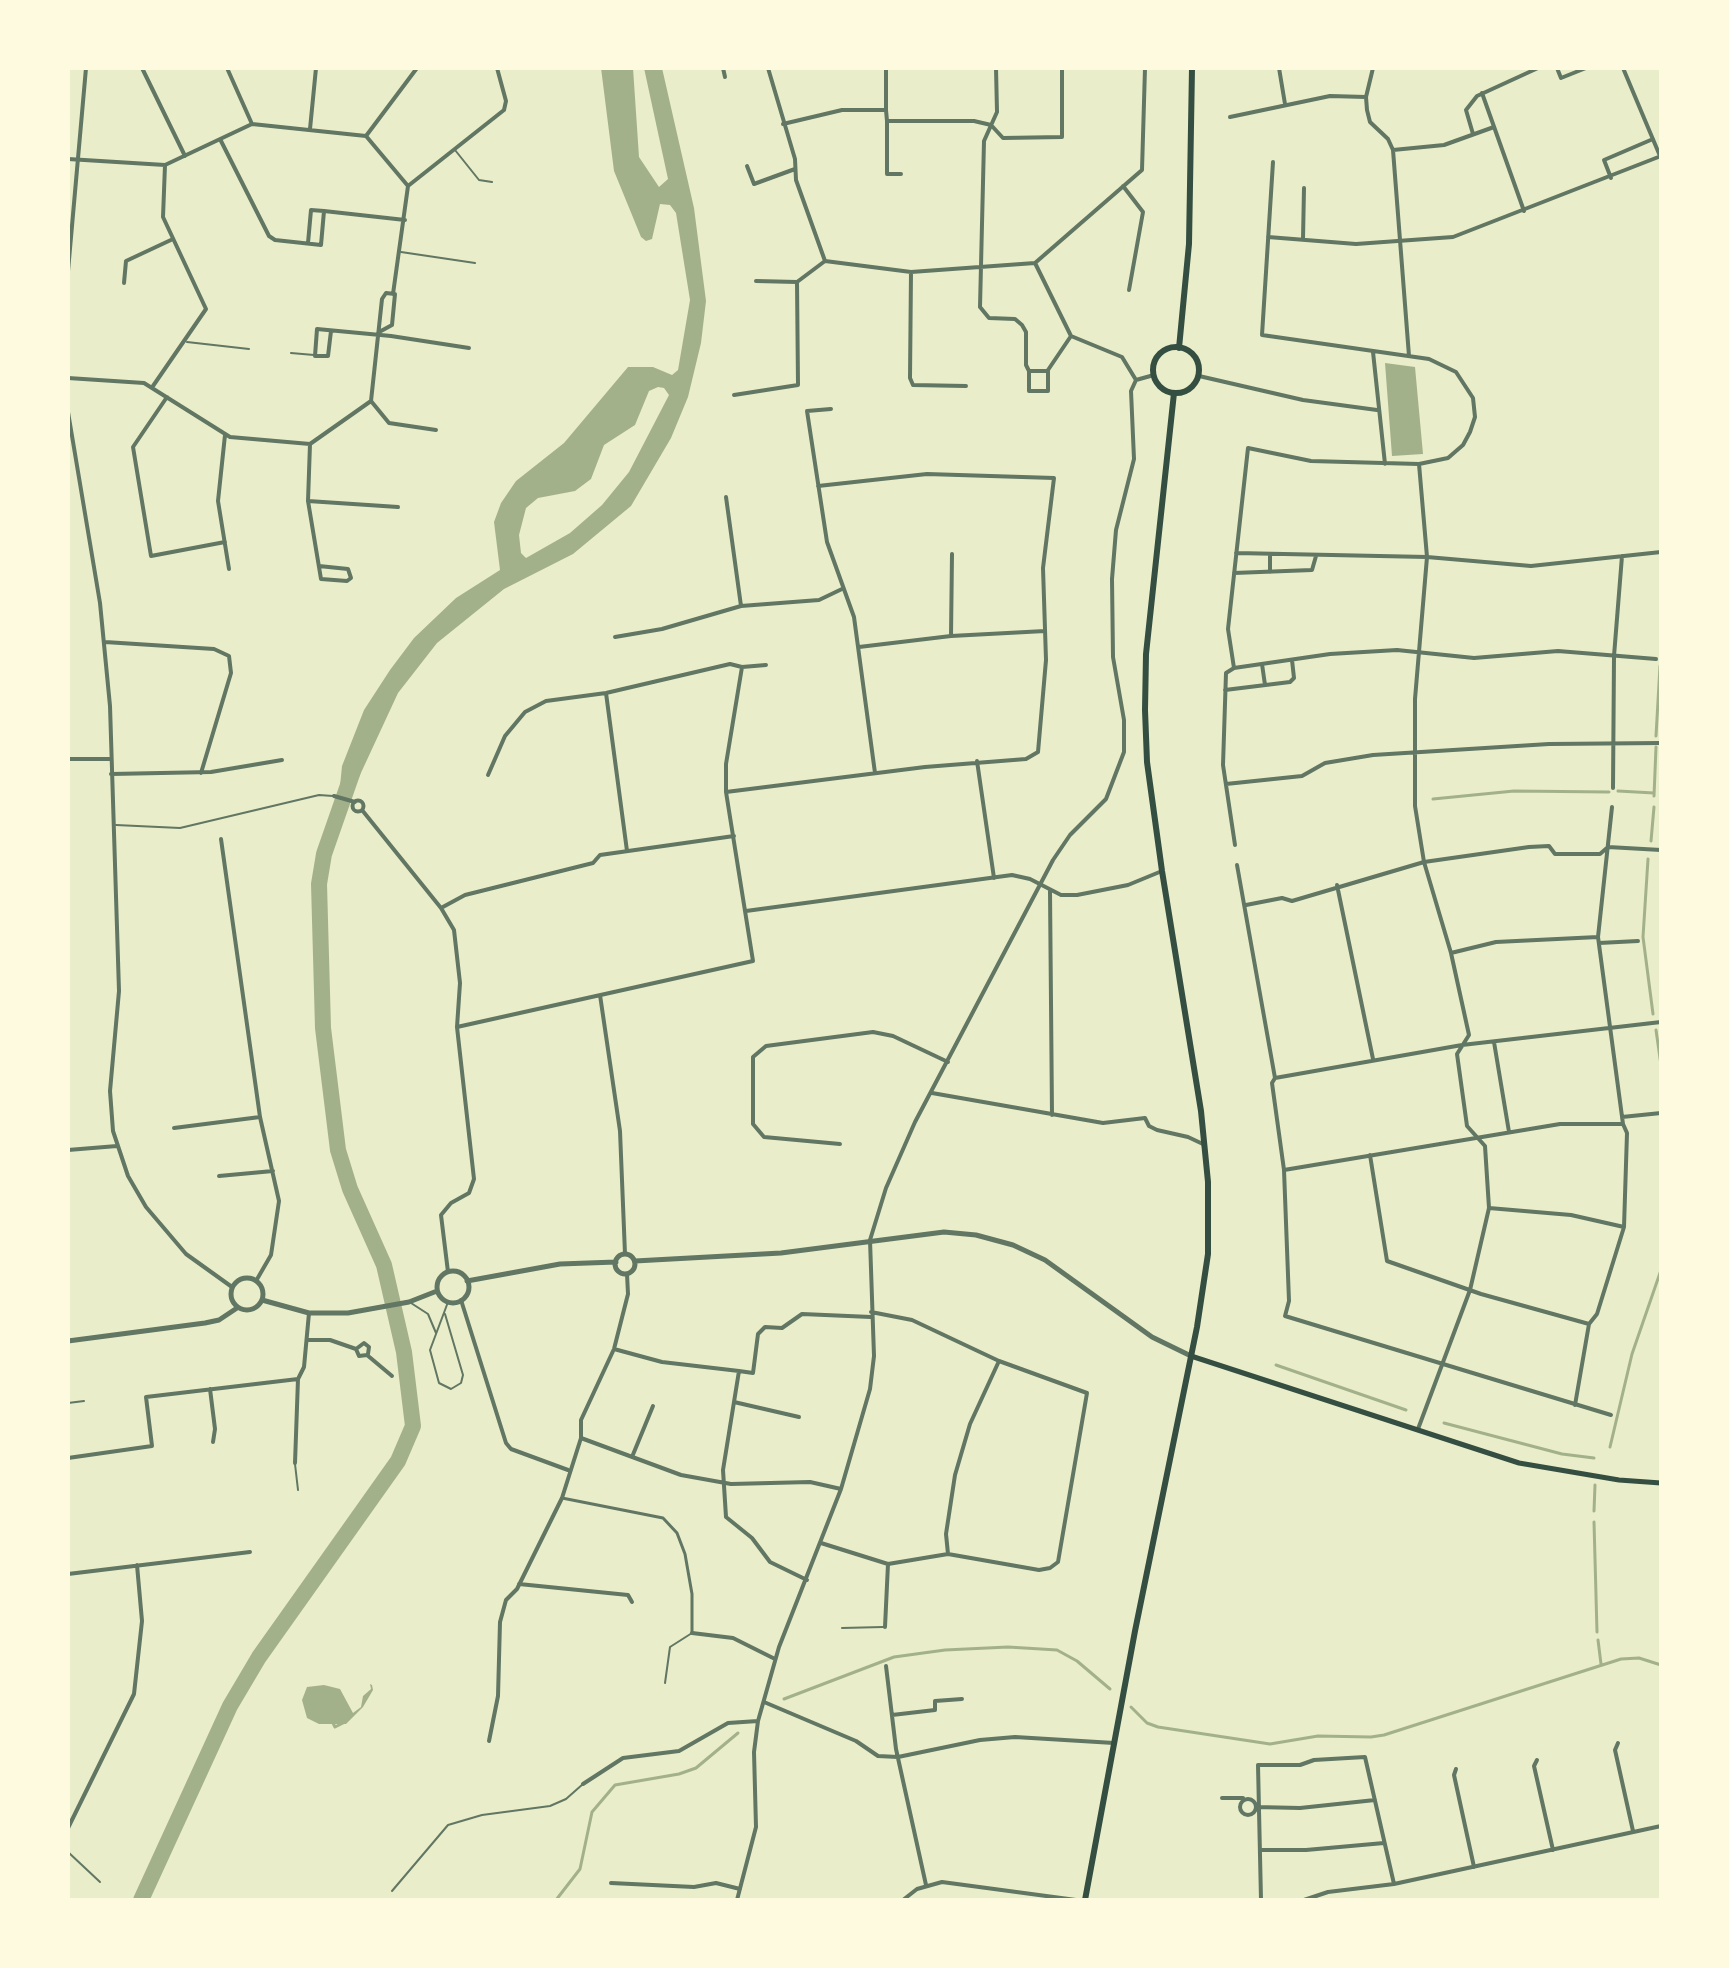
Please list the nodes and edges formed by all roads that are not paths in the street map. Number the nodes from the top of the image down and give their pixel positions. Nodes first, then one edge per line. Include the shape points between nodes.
1 (86, 68) edge
2 (142, 68) edge
3 (227, 68) edge
4 (316, 68) edge
5 (417, 68) edge
6 (497, 68) edge
7 (723, 68) edge
8 (768, 68) edge
9 (886, 68) edge
10 (996, 68) edge
11 (1062, 68) edge
12 (1145, 68) edge
13 (1192, 68) edge
14 (1279, 68) edge
15 (1373, 68) edge
16 (1538, 68) edge
17 (1557, 68) edge
18 (1586, 68) edge
19 (1623, 68) edge
20 (725, 77) dead end
21 (1482, 93) junction
22 (1366, 97) junction
23 (1285, 104) junction
24 (886, 110) junction
25 (1230, 117) dead end
26 (887, 121) junction
27 (252, 124) junction
28 (783, 124) junction
29 (991, 125) junction
30 (1494, 127) junction
31 (310, 130) junction
32 (1473, 134) junction
33 (366, 136) junction
34 (220, 139) junction
35 (1653, 139) junction
36 (454, 150) junction
37 (1393, 150) junction
38 (185, 156) junction
39 (1661, 156) edge
40 (68, 159) edge
41 (77, 160) junction
42 (1273, 162) dead end
43 (165, 165) junction
44 (747, 166) dead end
45 (795, 169) junction
46 (901, 174) dead end
47 (1611, 178) junction
48 (492, 182) dead end
49 (408, 186) junction
50 (1123, 186) junction
51 (1304, 188) dead end
52 (324, 211) junction
53 (1525, 211) junction
54 (405, 220) junction
55 (1268, 237) junction
56 (173, 239) junction
57 (1303, 239) junction
58 (1400, 240) junction
59 (308, 243) junction
60 (400, 252) junction
61 (825, 261) junction
62 (475, 263) dead end
63 (1035, 263) junction
64 (982, 265) junction
65 (68, 271) edge
66 (911, 272) junction
67 (756, 281) dead end
68 (797, 282) junction
69 (124, 283) dead end
70 (1129, 290) dead end
71 (393, 294) junction
72 (331, 331) junction
73 (381, 333) junction
74 (1071, 336) junction
75 (184, 342) junction
76 (469, 348) dead end
77 (1179, 348) junction
78 (249, 349) dead end
79 (1373, 352) junction
80 (291, 353) dead end
81 (315, 356) junction
82 (1409, 356) junction
83 (1029, 371) junction
84 (1048, 371) junction
85 (1154, 375) junction
86 (1199, 376) junction
87 (68, 378) edge
88 (1136, 380) junction
89 (153, 386) junction
90 (966, 386) dead end
91 (1174, 393) junction
92 (734, 395) dead end
93 (167, 396) junction
94 (371, 401) junction
95 (831, 409) dead end
96 (1377, 410) junction
97 (68, 412) edge
98 (436, 430) dead end
99 (225, 435) junction
100 (310, 444) junction
101 (1385, 464) junction
102 (1419, 464) junction
103 (818, 486) junction
104 (726, 497) dead end
105 (308, 501) junction
106 (398, 507) dead end
107 (225, 542) junction
108 (1661, 552) edge
109 (1236, 553) junction
110 (952, 554) dead end
111 (1270, 556) junction
112 (1316, 556) junction
113 (1622, 556) junction
114 (1427, 557) junction
115 (319, 566) junction
116 (229, 569) dead end
117 (1270, 572) junction
118 (1234, 573) junction
119 (842, 589) junction
120 (741, 606) junction
121 (1045, 631) junction
122 (951, 636) junction
123 (615, 637) dead end
124 (105, 642) junction
125 (859, 647) junction
126 (1419, 651) junction
127 (1614, 656) junction
128 (1656, 659) dead end
129 (1292, 660) junction
130 (1262, 664) junction
131 (766, 665) dead end
132 (742, 667) junction
133 (1234, 668) junction
134 (1265, 685) junction
135 (1225, 690) junction
136 (606, 693) junction
137 (1613, 743) junction
138 (1661, 743) edge
139 (1415, 753) junction
140 (68, 759) edge
141 (111, 759) junction
142 (282, 760) dead end
143 (977, 761) junction
144 (201, 773) junction
145 (875, 773) junction
146 (111, 774) junction
147 (488, 775) dead end
148 (1226, 784) junction
149 (1613, 788) dead end
150 (726, 792) junction
151 (334, 796) joint
152 (1612, 807) dead end
153 (112, 825) junction
154 (734, 836) junction
155 (221, 839) dead end
156 (1235, 845) dead end
157 (1608, 847) junction
158 (1661, 850) edge
159 (627, 851) junction
160 (1424, 862) junction
161 (1237, 865) dead end
162 (1162, 871) junction
163 (994, 878) junction
164 (1040, 884) junction
165 (1337, 885) junction
166 (1050, 891) junction
167 (1246, 905) junction
168 (441, 908) junction
169 (746, 911) junction
170 (1599, 940) junction
171 (1638, 941) dead end
172 (1451, 953) junction
173 (600, 995) junction
174 (1661, 1022) edge
175 (457, 1027) junction
176 (1609, 1027) junction
177 (1494, 1042) junction
178 (1462, 1045) junction
179 (1374, 1060) junction
180 (948, 1062) junction
181 (1275, 1078) junction
182 (932, 1093) junction
183 (1661, 1113) edge
184 (1052, 1115) junction
185 (260, 1117) junction
186 (1622, 1117) junction
187 (1623, 1124) junction
188 (174, 1128) dead end
189 (1509, 1132) junction
190 (1476, 1136) junction
191 (840, 1144) dead end
192 (1205, 1145) junction
193 (117, 1146) junction
194 (68, 1150) edge
195 (1370, 1155) junction
196 (1284, 1170) junction
197 (273, 1171) junction
198 (219, 1176) dead end
199 (1489, 1208) junction
200 (1624, 1227) junction
201 (870, 1240) junction
202 (625, 1254) junction
203 (635, 1261) junction
204 (616, 1262) junction
205 (448, 1272) junction
206 (627, 1274) junction
207 (256, 1281) junction
208 (467, 1281) junction
209 (232, 1287) junction
210 (1470, 1290) junction
211 (437, 1291) junction
212 (262, 1300) junction
213 (461, 1300) junction
214 (407, 1302) junction
215 (448, 1302) junction
216 (237, 1308) junction
217 (309, 1313) junction
218 (445, 1314) junction
219 (871, 1314) junction
220 (1589, 1324) junction
221 (436, 1334) junction
222 (307, 1340) junction
223 (68, 1341) edge
224 (356, 1349) junction
225 (614, 1349) junction
226 (367, 1355) junction
227 (1191, 1356) junction
228 (999, 1361) junction
229 (1443, 1364) junction
230 (739, 1371) junction
231 (392, 1376) dead end
232 (298, 1379) junction
233 (210, 1389) junction
234 (84, 1401) dead end
235 (734, 1402) junction
236 (68, 1403) edge
237 (1575, 1405) junction
238 (653, 1406) dead end
239 (1611, 1415) dead end
240 (799, 1417) dead end
241 (1418, 1429) junction
242 (581, 1438) junction
243 (213, 1442) dead end
244 (632, 1457) junction
245 (68, 1458) edge
246 (295, 1463) joint
247 (568, 1470) junction
248 (723, 1483) junction
249 (1661, 1483) edge
250 (841, 1489) junction
251 (298, 1490) dead end
252 (562, 1498) junction
253 (821, 1543) junction
254 (250, 1552) dead end
255 (948, 1554) junction
256 (888, 1564) junction
257 (137, 1565) junction
258 (68, 1574) edge
259 (807, 1580) junction
260 (518, 1587) junction
261 (632, 1602) dead end
262 (885, 1627) joint
263 (842, 1628) dead end
264 (692, 1633) junction
265 (775, 1659) junction
266 (886, 1666) dead end
267 (665, 1683) dead end
268 (962, 1699) dead end
269 (764, 1702) junction
270 (892, 1715) junction
271 (758, 1721) junction
272 (489, 1741) dead end
273 (1114, 1743) junction
274 (1618, 1743) dead end
275 (898, 1757) junction
276 (1537, 1760) dead end
277 (1456, 1769) dead end
278 (583, 1784) joint
279 (1222, 1798) dead end
280 (1246, 1798) junction
281 (1375, 1800) junction
282 (1256, 1807) junction
283 (1661, 1826) edge
284 (68, 1828) edge
285 (1633, 1831) junction
286 (1384, 1843) junction
287 (1260, 1850) junction
288 (1553, 1850) junction
289 (68, 1852) edge
290 (1474, 1867) junction
291 (100, 1882) dead end
292 (611, 1883) dead end
293 (1394, 1884) junction
294 (926, 1885) junction
295 (740, 1889) junction
296 (392, 1891) dead end
297 (737, 1900) edge
298 (903, 1900) edge
299 (1076, 1900) edge
300 (1085, 1900) edge
301 (1261, 1900) edge
302 (1304, 1900) edge

1 - 41 street
2 - 38 street
3 - 27 street
4 - 31 street
5 - 33 street
6 - 36 street via 504,110
7 - 20 street
8 - 28 street
9 - 24 street
10 - 29 street via 997,112
11 - 29 street via 1062,137 1003,138
12 - 50 street via 1145,166
13 - 77 main road via 1189,244
14 - 23 street
15 - 22 street
16 - 21 street
17 - 18 street via 1561,78
19 - 35 street
21 - 30 street
21 - 32 street via 1466,110
22 - 23 street via 1330,96
22 - 37 street via 1370,122
23 - 25 street
24 - 26 street
24 - 28 street via 842,110
26 - 29 street
26 - 46 street via 887,174
27 - 31 street
27 - 34 street
28 - 45 street
29 - 64 street via 984,141
30 - 32 street
30 - 53 street
31 - 33 street
32 - 37 street via 1444,145
33 - 49 street
34 - 38 street
34 - 59 street via 269,236
35 - 39 street
35 - 47 street via 1604,160
36 - 48 lane via 479,180
36 - 49 street
37 - 58 street
38 - 43 street
39 - 47 street
40 - 41 street
41 - 43 street
41 - 65 street
42 - 55 street
43 - 56 street via 163,217
44 - 45 street via 754,184
45 - 61 street
47 - 53 street
49 - 54 street
50 - 63 street
50 - 70 street via 1143,212
51 - 57 street
52 - 54 street
52 - 59 street via 311,210
52 - 59 street via 321,245
53 - 58 street via 1453,237
54 - 60 street
55 - 57 street
55 - 79 street via 1262,335
56 - 69 street via 126,261
56 - 75 street via 206,309
57 - 58 street via 1356,244
58 - 82 street
60 - 62 lane
60 - 71 street
61 - 66 street
61 - 68 street
63 - 64 street
63 - 74 street
64 - 66 street
64 - 83 street via 983,314 1022,325
66 - 90 street via 913,385
67 - 68 street
68 - 92 street via 798,385
71 - 73 street via 392,325
71 - 73 street via 382,299
72 - 73 street
72 - 81 street via 328,356
72 - 81 street via 317,329
73 - 76 street
73 - 94 street
74 - 84 street
74 - 88 street via 1122,357
75 - 78 lane
75 - 89 street
77 - 85 main road via 1159,355
77 - 86 main road via 1195,357
79 - 82 street
79 - 96 street
80 - 81 lane
82 - 102 street via 1456,372 1475,407 1470,432 1457,452
83 - 84 street
83 - 84 street via 1029,391 1048,391
85 - 88 street
85 - 91 main road
86 - 91 main road via 1190,389
86 - 96 street via 1303,400
87 - 89 street
88 - 164 street via 1131,391 1134,459 1116,530 1112,579 1113,657 1124,752 1106,799 1070,835
89 - 93 street
91 - 162 main road via 1145,683 1147,762
93 - 99 street
93 - 107 street via 133,447 151,556
94 - 98 street via 389,423
94 - 100 street
95 - 103 street via 807,411
96 - 101 street
97 - 124 street
99 - 100 street
99 - 107 street via 218,501
100 - 105 street
101 - 102 street
101 - 109 street via 1311,461 1248,448
102 - 114 street
103 - 119 street
103 - 121 street via 927,474 1054,478 1043,568
104 - 120 street
105 - 106 street
105 - 115 street
107 - 116 street
108 - 113 street
109 - 111 street
109 - 118 street
110 - 122 street
111 - 112 street
111 - 117 street
112 - 114 street
112 - 117 street via 1312,570
113 - 114 street via 1531,566
113 - 127 street
114 - 126 street
115 - 115 street via 321,579 351,578 348,569
117 - 118 street
118 - 133 street via 1228,629
119 - 120 street via 819,600
119 - 125 street via 852,608
120 - 123 street
121 - 122 street
121 - 143 street via 1045,704 1038,752 1033,758
122 - 125 street
124 - 141 street
124 - 144 street via 214,649 229,656 231,673
125 - 145 street
126 - 127 street via 1474,658 1558,651
126 - 129 street
126 - 139 street
127 - 128 street
127 - 137 street
129 - 130 street
129 - 134 street via 1290,682
130 - 133 street
130 - 134 street
131 - 132 street
132 - 136 street via 730,664
132 - 150 street
133 - 135 street via 1226,673
134 - 135 street
135 - 148 street
136 - 147 street via 546,701 525,712 505,736
136 - 159 street
137 - 138 street
137 - 139 street
137 - 149 street
139 - 148 street via 1361,757 1325,763 1302,776
139 - 160 street via 1415,806
140 - 141 street
141 - 146 street
142 - 144 street
143 - 145 street
143 - 163 street
144 - 146 street
145 - 150 street
146 - 153 street
148 - 156 street
150 - 154 street
151 - 153 lane via 169,829
151 - 168 street via 362,810
152 - 157 street
153 - 193 street via 119,991 110,1101
154 - 159 street
154 - 169 street
155 - 185 street
157 - 158 street
157 - 160 street via 1600,854 1555,854 1549,846 1529,847
157 - 170 street
159 - 168 street via 465,895
160 - 165 street
160 - 172 street
161 - 167 street
162 - 166 street via 1146,880 1077,895
162 - 192 main road
163 - 164 street via 1021,876
163 - 169 street
164 - 166 street
164 - 180 street
165 - 167 street via 1292,901
165 - 179 street
166 - 184 street
167 - 181 street
168 - 175 street via 454,930 459,956
169 - 173 street via 753,961
170 - 171 street
170 - 172 street via 1496,942
170 - 176 street
172 - 178 street via 1469,1035
173 - 175 street
173 - 202 street via 620,1131
174 - 176 street
175 - 205 street via 473,1185 441,1215
176 - 177 street
176 - 186 street
177 - 178 street
177 - 189 street
178 - 179 street
178 - 190 street via 1457,1054 1467,1126
179 - 181 street
180 - 182 street
180 - 191 street via 873,1032 766,1046 753,1057 753,1124 764,1137
181 - 196 street
182 - 184 street
182 - 201 street via 893,1170
183 - 186 street
184 - 192 street via 1103,1123 1145,1118 1157,1130
185 - 188 street
185 - 197 street
186 - 187 street
187 - 189 street via 1560,1124
187 - 200 street
189 - 190 street
190 - 195 street
190 - 199 street via 1485,1146
192 - 227 main road via 1208,1254
193 - 194 street
193 - 209 street via 133,1188 165,1232
195 - 196 street
195 - 210 street via 1387,1261
196 - 229 street via 1289,1301 1285,1316
197 - 198 street
197 - 207 street via 278,1226 271,1255
199 - 200 street via 1571,1215
199 - 210 street
200 - 220 street via 1597,1314
201 - 203 street via 781,1253
201 - 219 street
201 - 227 street via 944,1232 1013,1245 1070,1276 1152,1337
202 - 203 street
202 - 204 street
203 - 206 street
204 - 206 street
204 - 208 street via 560,1264
205 - 208 street via 460,1273
205 - 211 street via 439,1279
206 - 225 street via 628,1294
207 - 209 street via 243,1278
207 - 212 street
208 - 213 street via 468,1292
209 - 216 street via 230,1297
210 - 220 street
210 - 229 street
211 - 214 street
211 - 215 street
212 - 216 street via 252,1310
212 - 217 street
213 - 215 street
213 - 247 street via 506,1443
214 - 217 street via 348,1313
214 - 221 lane via 428,1314
215 - 218 lane
216 - 223 street via 205,1323
217 - 222 street
218 - 221 lane
218 - 221 lane via 463,1375 457,1388 445,1389 436,1379 430,1350
219 - 228 street via 912,1320
219 - 230 street via 802,1314 782,1328 765,1327 758,1334 753,1373
219 - 250 street via 870,1389
220 - 237 street
222 - 224 street via 330,1340
222 - 232 street
224 - 226 street via 359,1356
224 - 226 street via 367,1344
225 - 230 street via 662,1362
225 - 242 street via 581,1420
226 - 231 street
227 - 241 main road
227 - 273 main road
228 - 255 street via 970,1424 955,1475
228 - 255 street via 1087,1393 1058,1562 1039,1570
229 - 237 street
229 - 241 street
230 - 235 street
232 - 233 street
232 - 246 street
233 - 243 street
233 - 245 street via 146,1397 152,1446
234 - 236 lane
235 - 240 street
235 - 248 street
237 - 239 street
238 - 244 street
241 - 249 main road via 1519,1463
242 - 244 street
242 - 247 street
244 - 248 street
246 - 251 lane
247 - 252 street
248 - 250 street via 810,1482
248 - 259 street via 726,1517 770,1562
250 - 253 street
252 - 260 street
252 - 264 street via 663,1518 677,1533 685,1554
253 - 256 street
253 - 259 street
254 - 257 street
255 - 256 street
256 - 262 street
257 - 258 street
257 - 284 street via 142,1621 134,1694
259 - 265 street
260 - 261 street via 628,1595
260 - 272 street via 506,1600 500,1622 498,1696
262 - 263 lane
264 - 265 street via 733,1638
264 - 267 lane via 670,1647
265 - 269 street
266 - 270 street
268 - 270 street via 935,1701 935,1710
269 - 271 street
269 - 275 street via 856,1741 878,1756
270 - 275 street
271 - 278 street via 728,1723 679,1751 623,1758
271 - 295 street via 756,1827
273 - 275 street via 1015,1737
273 - 300 main road
274 - 285 street via 1615,1750
275 - 294 street
276 - 288 street via 1534,1766
277 - 290 street
278 - 296 lane via 550,1806 454,1822
279 - 280 street
280 - 282 street
280 - 282 street via 1241,1812 1250,1814
281 - 282 street
281 - 282 street via 1365,1757 1314,1760 1258,1765
281 - 286 street
282 - 287 street
283 - 285 street
285 - 288 street
286 - 287 street
286 - 293 street
287 - 301 street
288 - 290 street
289 - 291 lane
290 - 293 street
292 - 295 street via 716,1883
293 - 302 street
294 - 298 street
294 - 299 street via 962,1883
295 - 297 street

